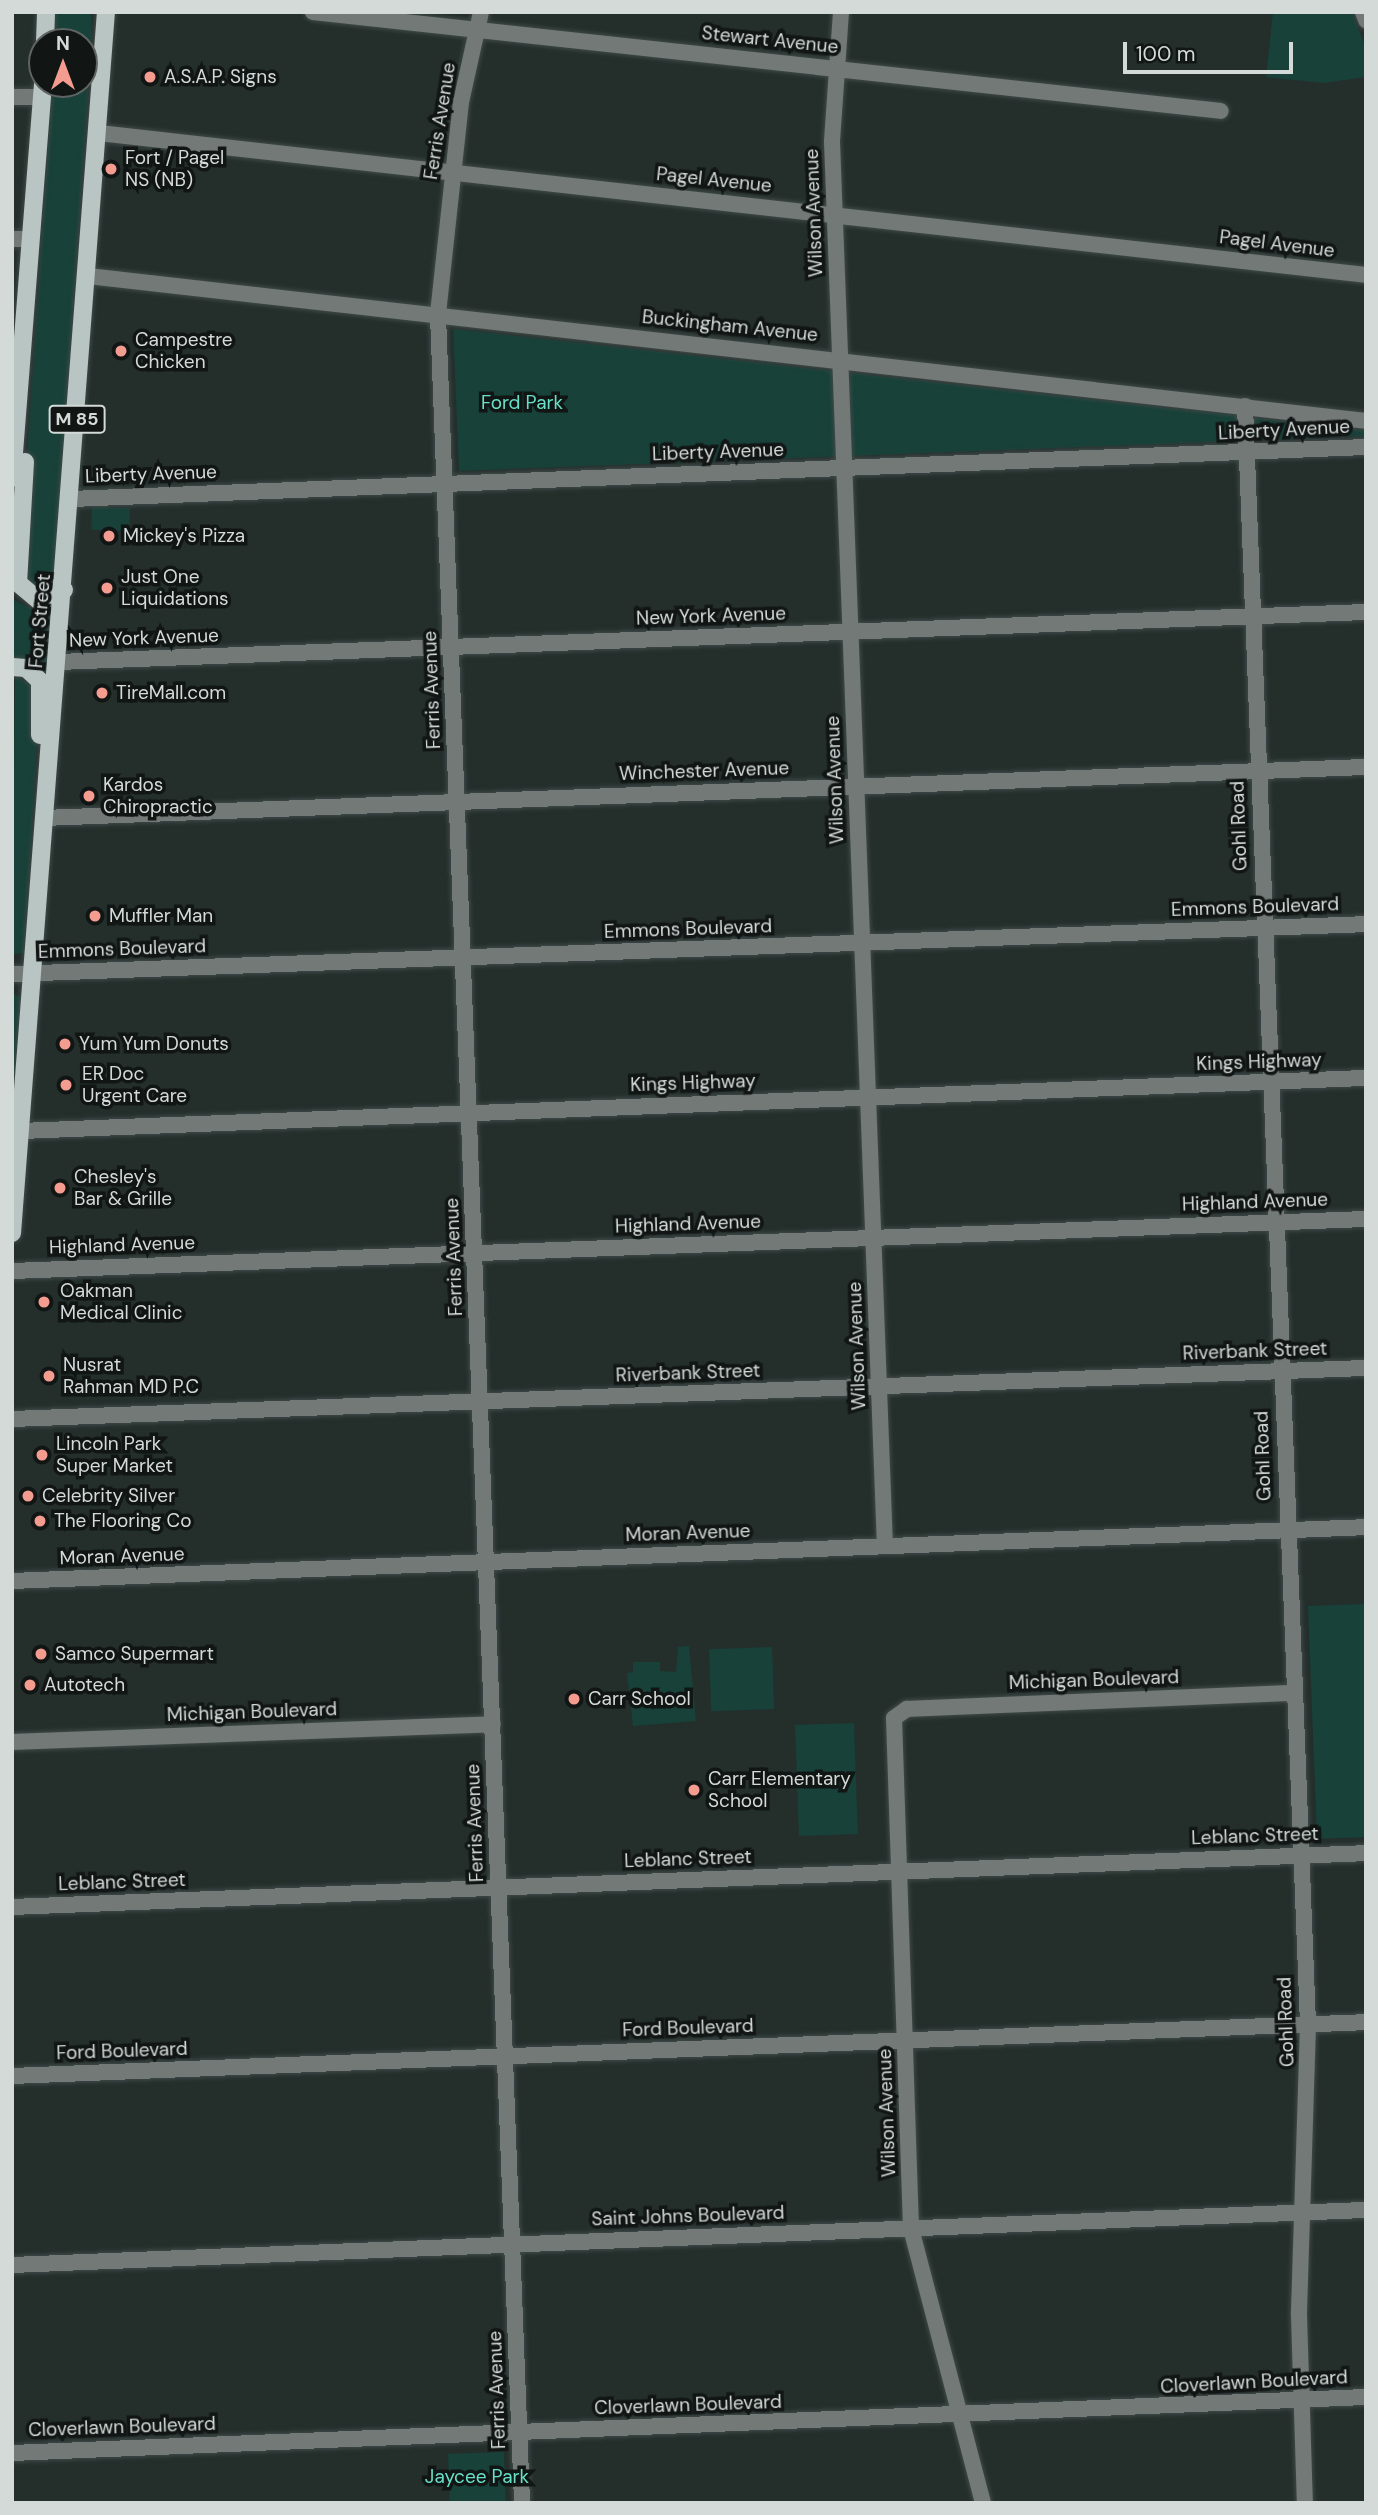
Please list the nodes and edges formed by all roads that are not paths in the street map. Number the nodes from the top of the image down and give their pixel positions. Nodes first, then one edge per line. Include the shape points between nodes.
1 (95, 12) edge
2 (106, 12) edge
3 (313, 12) edge
4 (841, 12) edge
5 (1363, 12) edge
6 (479, 20) edge
7 (1366, 20) edge
8 (836, 68) junction
9 (42, 98) edge
10 (100, 108) junction
11 (1222, 111) dead end
12 (99, 133) junction
13 (453, 171) junction
14 (835, 214) junction
15 (12, 239) edge
16 (31, 239) junction
17 (1366, 275) edge
18 (88, 276) junction
19 (438, 316) junction
20 (841, 360) junction
21 (16, 381) edge
22 (18, 407) junction
23 (1245, 407) junction
24 (1366, 421) edge
25 (1366, 447) edge
26 (1247, 453) junction
27 (844, 468) junction
28 (12, 478) edge
29 (445, 484) junction
30 (71, 499) junction
31 (64, 590) junction
32 (1366, 612) edge
33 (1253, 616) junction
34 (851, 631) junction
35 (452, 648) junction
36 (58, 662) junction
37 (12, 667) edge
38 (1366, 766) edge
39 (1258, 771) junction
40 (855, 786) junction
41 (457, 802) junction
42 (43, 822) junction
43 (1366, 924) edge
44 (1264, 928) junction
45 (863, 943) junction
46 (463, 959) junction
47 (12, 974) edge
48 (34, 974) junction
49 (1366, 1078) edge
50 (1270, 1082) junction
51 (867, 1097) junction
52 (469, 1113) junction
53 (21, 1131) junction
54 (14, 1200) edge
55 (1366, 1219) edge
56 (1276, 1222) junction
57 (12, 1233) edge
58 (874, 1238) junction
59 (475, 1252) junction
60 (12, 1271) edge
61 (1366, 1368) edge
62 (1282, 1371) junction
63 (880, 1387) junction
64 (480, 1402) junction
65 (12, 1419) edge
66 (1366, 1527) edge
67 (1287, 1530) junction
68 (885, 1546) junction
69 (486, 1562) junction
70 (12, 1581) edge
71 (1294, 1693) junction
72 (897, 1714) joint
73 (493, 1724) junction
74 (12, 1742) edge
75 (1366, 1853) edge
76 (1300, 1856) junction
77 (899, 1872) junction
78 (498, 1888) junction
79 (12, 1907) edge
80 (1366, 2022) edge
81 (1308, 2025) junction
82 (906, 2040) junction
83 (507, 2056) junction
84 (12, 2076) edge
85 (1366, 2210) edge
86 (1304, 2213) junction
87 (911, 2228) junction
88 (511, 2244) junction
89 (12, 2264) edge
90 (1366, 2397) edge
91 (1302, 2400) junction
92 (957, 2416) junction
93 (519, 2432) junction
94 (12, 2453) edge
95 (522, 2503) edge
96 (983, 2503) edge
97 (1306, 2503) edge

1 - 10 main road
2 - 10 main road, Fort Street / M 85
3 - 6 street, Stewart Avenue
4 - 8 street, Wilson Avenue
5 - 7 street
6 - 8 street, Stewart Avenue
6 - 13 street, Ferris Avenue
8 - 11 street, Stewart Avenue
8 - 14 street, Wilson Avenue
9 - 16 main road
10 - 12 main road, Fort Street / M 85
12 - 13 street, Pagel Avenue
12 - 18 main road, Fort Street / M 85
13 - 14 street, Pagel Avenue
13 - 19 street, Ferris Avenue
14 - 17 street, Pagel Avenue
14 - 20 street, Wilson Avenue
15 - 16 street
16 - 21 main road
18 - 19 street, Buckingham Avenue
18 - 30 main road, Fort Street / M 85
19 - 20 street, Buckingham Avenue
19 - 29 street, Ferris Avenue
20 - 23 street, Buckingham Avenue
20 - 27 street, Wilson Avenue
21 - 22 main road
22 - 28 main road
22 - 31 main road via 26,438 18,583 41,602
23 - 24 street, Buckingham Avenue
23 - 26 street, Gohl Road
25 - 26 street, Liberty Avenue
26 - 27 street, Liberty Avenue
26 - 33 street, Gohl Road
27 - 29 street, Liberty Avenue
27 - 34 street, Wilson Avenue
29 - 30 street, Liberty Avenue
29 - 35 street, Ferris Avenue
30 - 31 main road, Fort Street / M 85
31 - 36 main road, Fort Street / M 85
32 - 33 street, New York Avenue
33 - 34 street, New York Avenue
33 - 39 street, Gohl Road
34 - 35 street, New York Avenue
34 - 40 street, Wilson Avenue
35 - 36 street, New York Avenue
35 - 41 street, Ferris Avenue
36 - 42 main road, Fort Street / M 85
37 - 42 main road via 26,668 40,681 36,808
38 - 39 street, Winchester Avenue
39 - 40 street, Winchester Avenue
39 - 44 street, Gohl Road
40 - 41 street, Winchester Avenue
40 - 45 street, Wilson Avenue
41 - 42 street, Winchester Avenue
41 - 46 street, Ferris Avenue
42 - 48 main road, Fort Street / M 85
43 - 44 street, Emmons Boulevard
44 - 45 street, Emmons Boulevard
44 - 50 street, Gohl Road
45 - 46 street, Emmons Boulevard
45 - 51 street, Wilson Avenue
46 - 48 street, Emmons Boulevard
46 - 52 street, Ferris Avenue
47 - 48 street, Emmons Boulevard
48 - 53 main road, Fort Street / M 85
49 - 50 street, Kings Highway
50 - 51 street, Kings Highway
50 - 56 street, Gohl Road
51 - 52 street, Kings Highway
51 - 58 street, Wilson Avenue
52 - 53 street, Kings Highway
52 - 59 street, Ferris Avenue
53 - 54 main road, Fort Street / M 85
54 - 57 main road, Fort Street / M 85
55 - 56 street, Highland Avenue
56 - 58 street, Highland Avenue
56 - 62 street, Gohl Road
58 - 59 street, Highland Avenue
58 - 63 street, Wilson Avenue
59 - 60 street, Highland Avenue
59 - 64 street, Ferris Avenue
61 - 62 street, Riverbank Street
62 - 63 street, Riverbank Street
62 - 67 street, Gohl Road
63 - 64 street, Riverbank Street
63 - 68 street, Wilson Avenue
64 - 65 street, Riverbank Street
64 - 69 street, Ferris Avenue
66 - 67 street, Moran Avenue
67 - 68 street, Moran Avenue
67 - 71 street, Gohl Road
68 - 69 street, Moran Avenue
69 - 70 street, Moran Avenue
69 - 73 street, Ferris Avenue
71 - 72 street, Michigan Boulevard
71 - 76 street, Gohl Road
72 - 77 street, Wilson Avenue
73 - 74 street, Michigan Boulevard
73 - 78 street, Ferris Avenue
75 - 76 street, Leblanc Street
76 - 77 street, Leblanc Street
76 - 81 street, Gohl Road
77 - 78 street, Leblanc Street
77 - 82 street, Wilson Avenue
78 - 79 street, Leblanc Street
78 - 83 street, Ferris Avenue
80 - 81 street, Ford Boulevard
81 - 82 street, Ford Boulevard
81 - 86 street, Gohl Road
82 - 83 street, Ford Boulevard
82 - 87 street, Wilson Avenue
83 - 84 street, Ford Boulevard
83 - 88 street, Ferris Avenue
85 - 86 street, Saint Johns Boulevard
86 - 87 street, Saint Johns Boulevard
86 - 91 street, Gohl Road
87 - 88 street, Saint Johns Boulevard
87 - 92 street, Wilson Avenue
88 - 89 street, Saint Johns Boulevard
88 - 93 street, Ferris Avenue
90 - 91 street, Cloverlawn Boulevard
91 - 92 street, Cloverlawn Boulevard
91 - 97 street, Gohl Road
92 - 93 street, Cloverlawn Boulevard
92 - 96 street, Wilson Avenue
93 - 94 street, Cloverlawn Boulevard
93 - 95 street, Ferris Avenue

